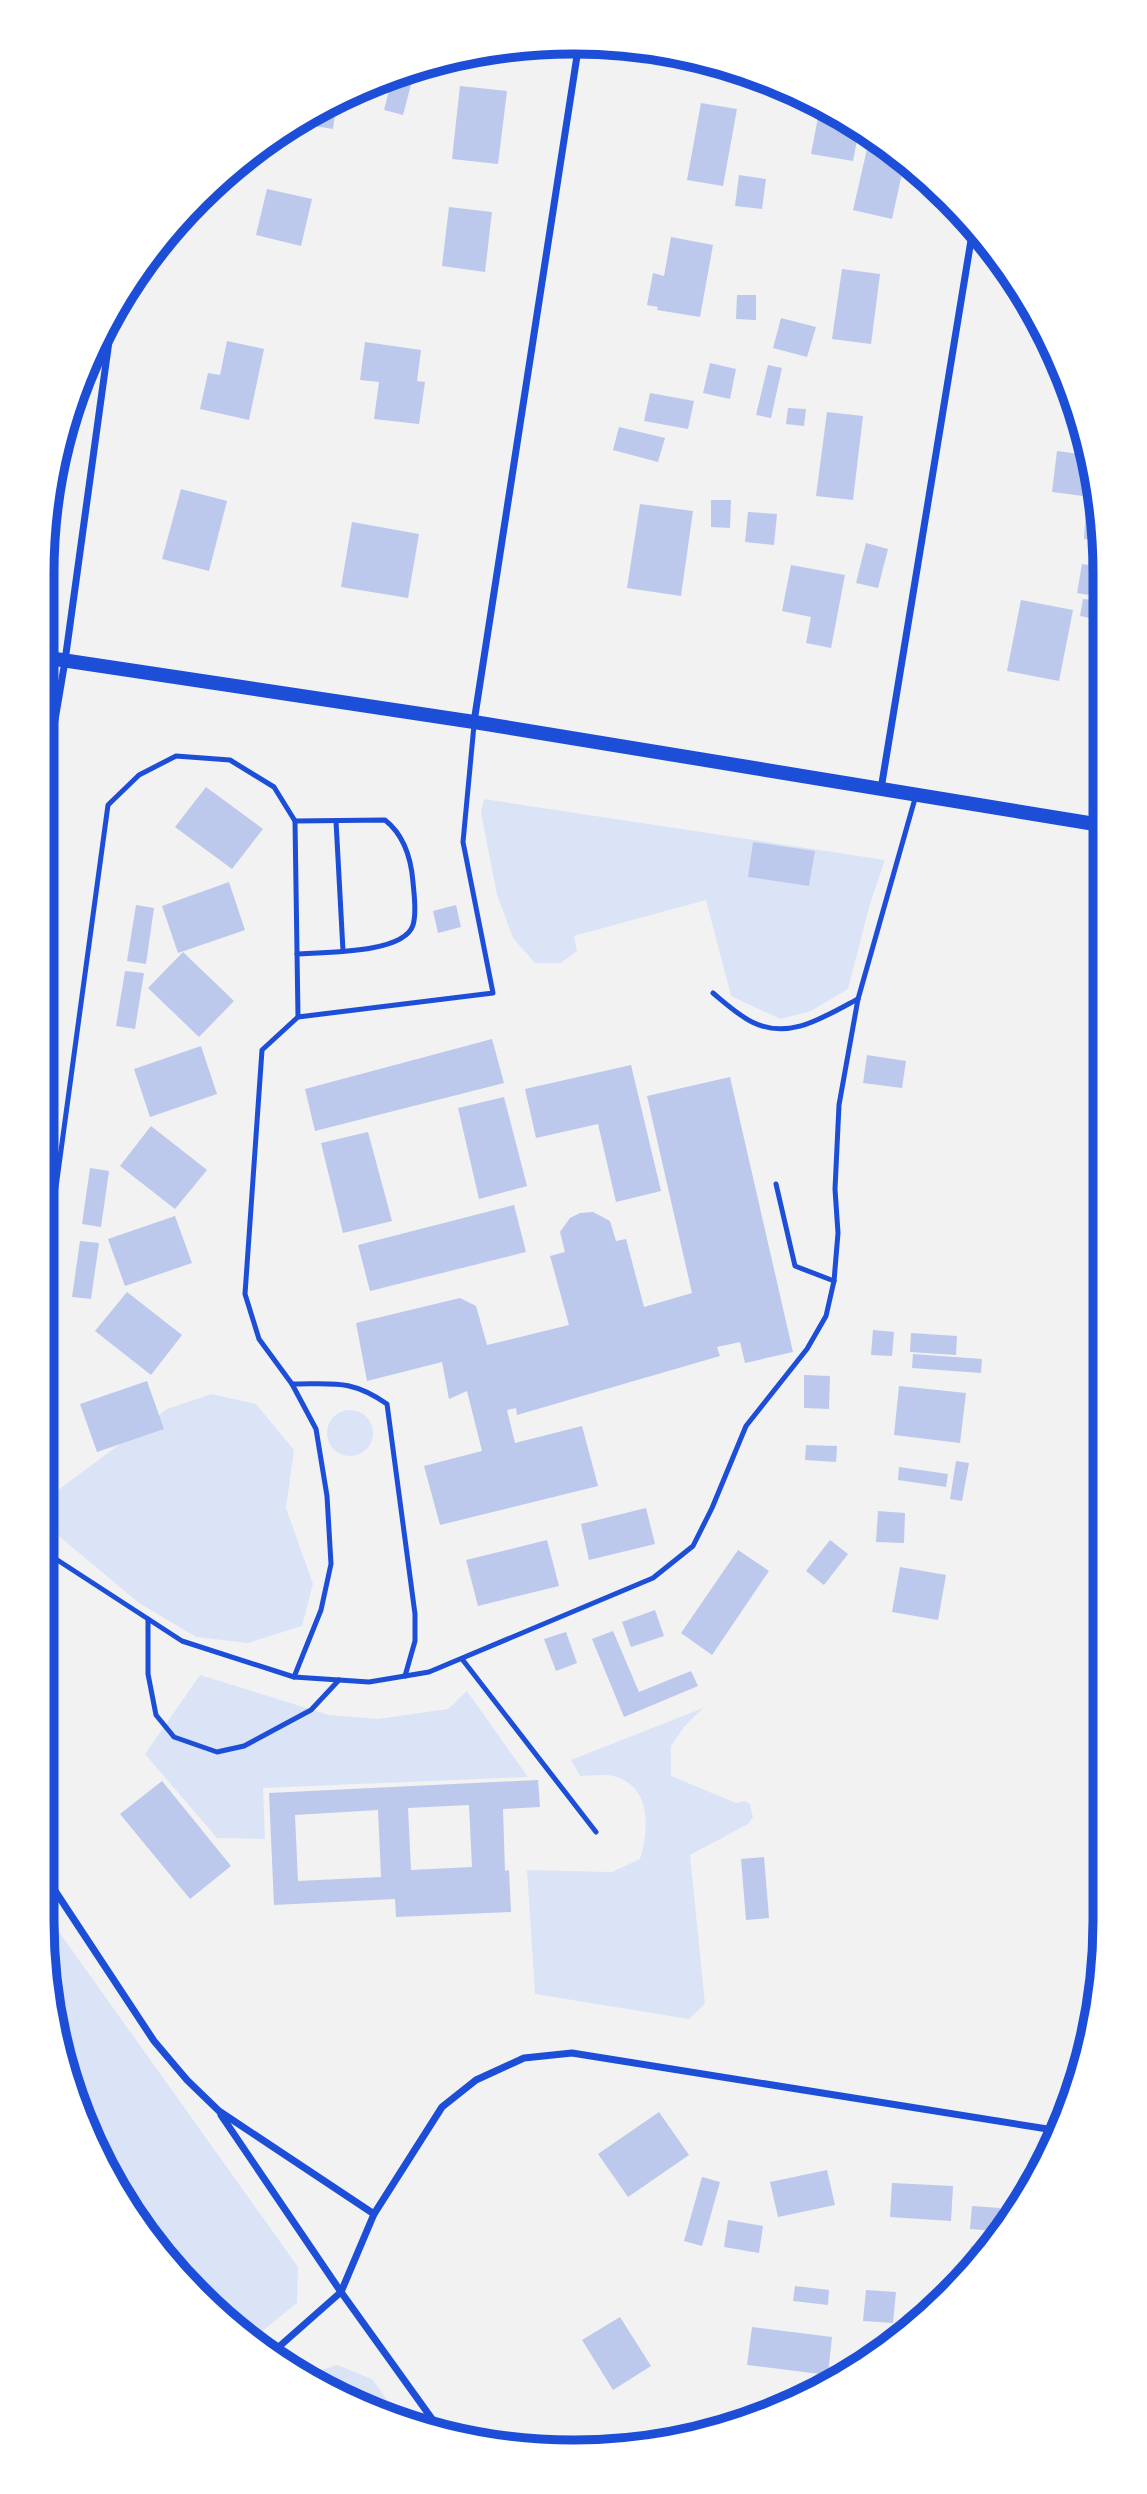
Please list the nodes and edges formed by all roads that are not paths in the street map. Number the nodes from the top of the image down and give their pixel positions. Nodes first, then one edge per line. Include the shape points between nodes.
1 (577, 54) edge
2 (971, 240) edge
3 (109, 342) edge
4 (54, 659) edge
5 (65, 661) junction
6 (474, 722) junction
7 (54, 726) edge
8 (881, 789) junction
9 (916, 795) junction
10 (295, 821) junction
11 (336, 821) junction
12 (1093, 824) edge
13 (343, 951) junction
14 (297, 954) junction
15 (713, 993) dead end
16 (858, 999) junction
17 (298, 1017) junction
18 (776, 1184) dead end
19 (54, 1202) edge
20 (834, 1281) junction
21 (292, 1384) junction
22 (54, 1558) edge
23 (148, 1618) junction
24 (462, 1659) junction
25 (405, 1676) junction
26 (294, 1677) junction
27 (339, 1680) junction
28 (596, 1832) dead end
29 (54, 1889) edge
30 (219, 2111) junction
31 (1049, 2128) edge
32 (374, 2214) junction
33 (341, 2292) junction
34 (278, 2347) edge
35 (433, 2420) edge

1 - 6 street
2 - 8 street
3 - 5 street
4 - 5 main road
5 - 6 main road
5 - 7 street
6 - 8 main road
6 - 17 lane via 463,842 493,993
8 - 9 main road
9 - 12 main road
9 - 16 lane
10 - 11 lane
10 - 14 lane
10 - 19 lane via 274,787 230,760 176,756 139,775 108,805
11 - 13 lane
11 - 13 lane via 385,820 397,829 407,851 415,910 407,935 377,947
13 - 14 lane
14 - 17 lane
15 - 16 lane via 752,1022 780,1031 812,1023
16 - 20 lane via 839,1105
17 - 21 lane via 262,1049 245,1294 259,1339
18 - 20 lane via 795,1266
20 - 24 lane via 826,1316 807,1349 746,1426 693,1546 653,1578
21 - 25 lane via 347,1384 387,1404 415,1614 415,1641
21 - 26 lane via 316,1429 327,1496 331,1564 321,1610
22 - 23 lane
23 - 26 lane via 182,1640
23 - 27 lane via 148,1674 156,1715 174,1737 217,1752 244,1746 310,1710
24 - 25 lane
24 - 28 lane
25 - 27 lane via 369,1682
26 - 27 lane
29 - 30 street via 154,2041
30 - 32 street
30 - 33 street
31 - 32 street via 572,2053 524,2058 476,2080 442,2107
32 - 33 street
33 - 34 street
33 - 35 street

